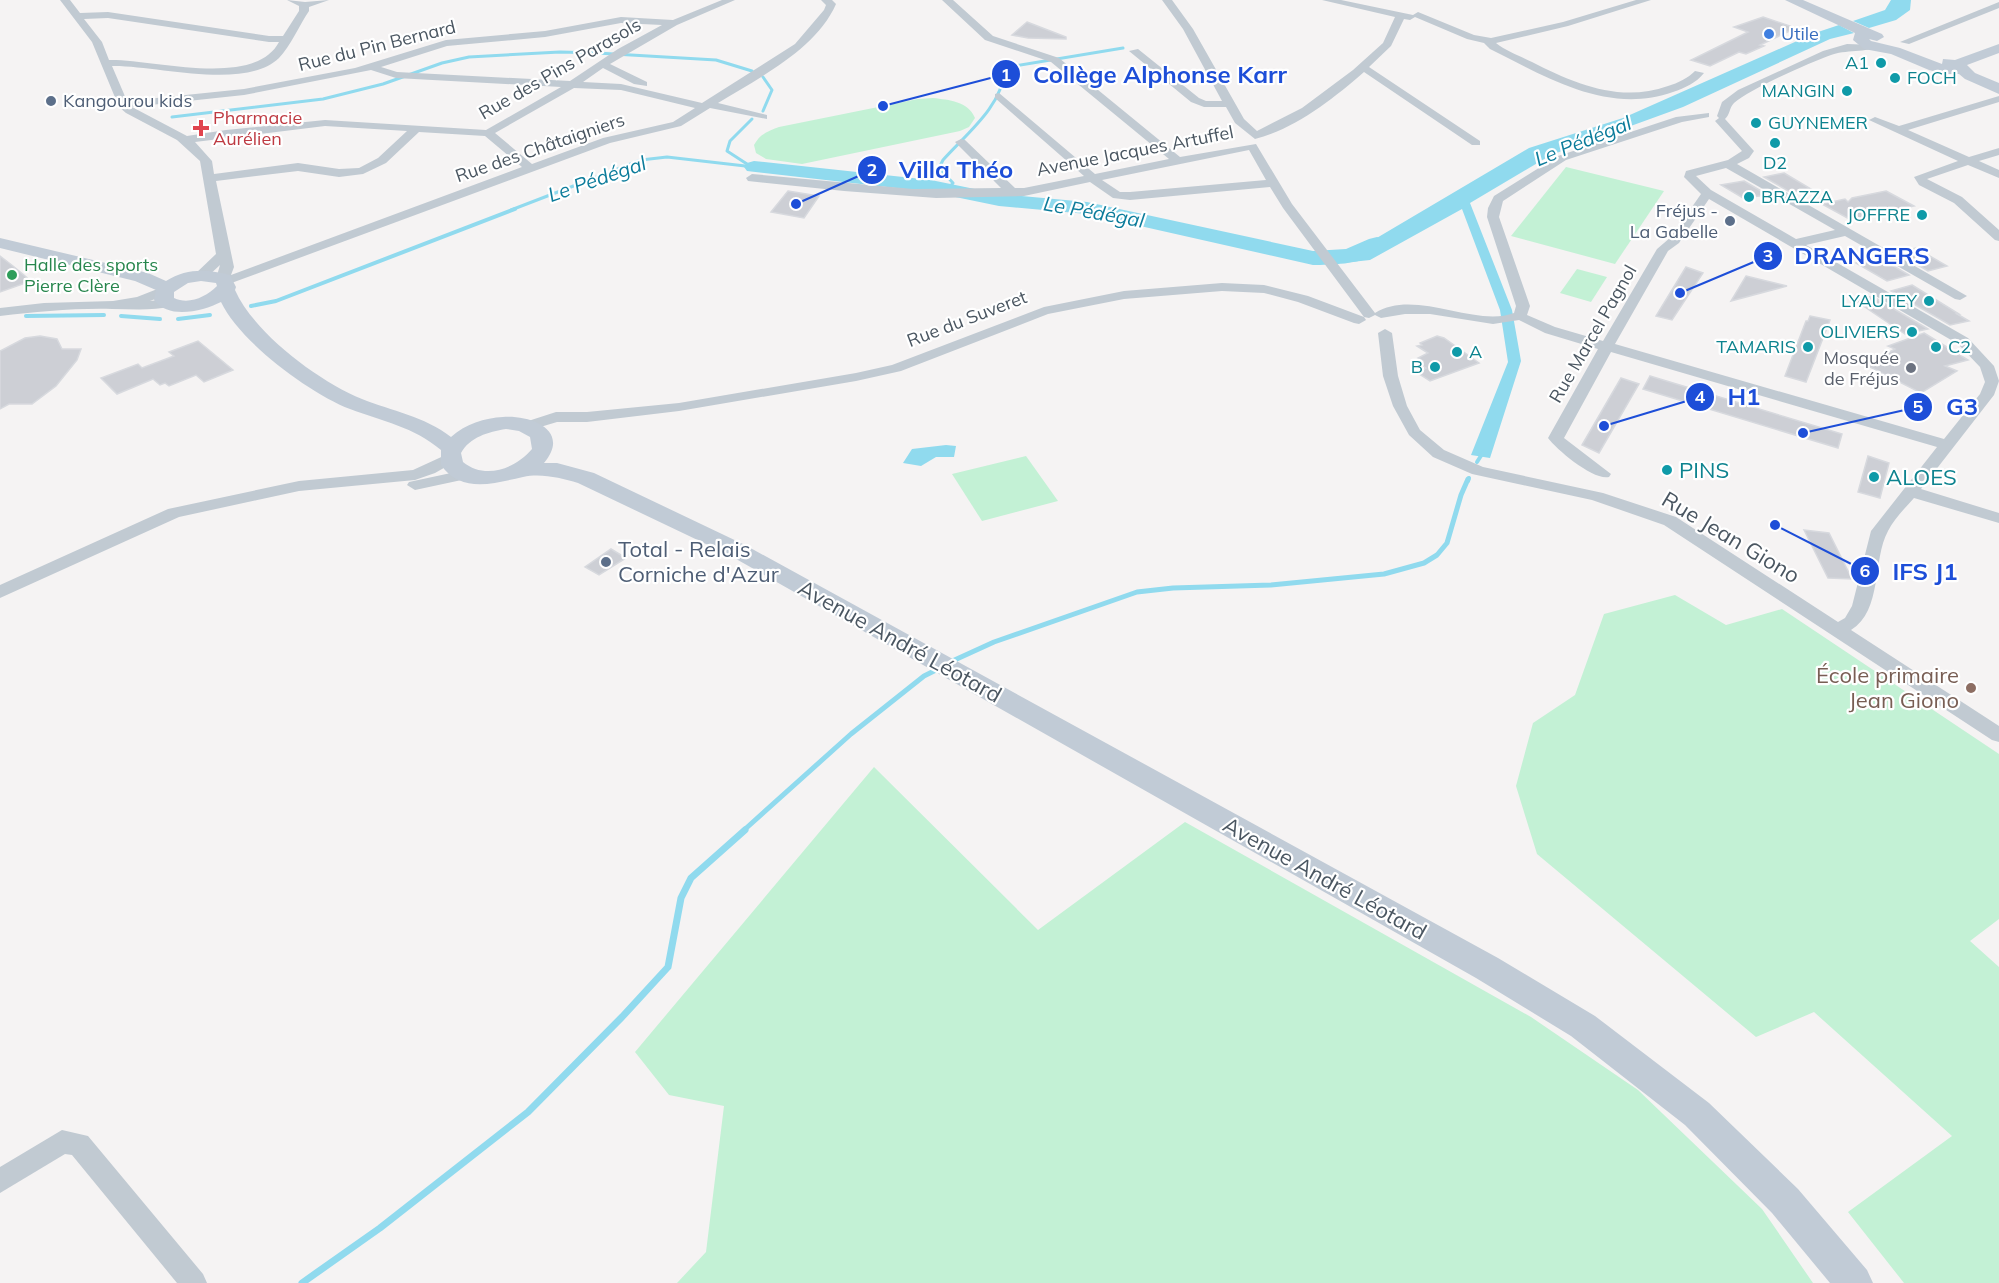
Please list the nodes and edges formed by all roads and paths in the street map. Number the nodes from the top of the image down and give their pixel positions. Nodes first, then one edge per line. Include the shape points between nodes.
1 (65, 0) edge
2 (292, 0) edge
3 (324, 0) edge
4 (730, 0) edge
5 (826, 0) edge
6 (947, 0) edge
7 (1167, 0) edge
8 (1327, 0) edge
9 (1646, 0) edge
10 (1792, 0) edge
11 (304, 5) junction
12 (1999, 5) edge
13 (1402, 10) junction
14 (78, 16) junction
15 (674, 23) junction
16 (286, 39) junction
17 (1875, 40) junction
18 (1488, 41) junction
19 (1999, 48) edge
20 (1134, 51) dead end
21 (605, 61) junction
22 (105, 63) junction
23 (1949, 66) junction
24 (372, 67) junction
25 (1361, 67) junction
26 (1699, 73) dead end
27 (632, 81) junction
28 (570, 84) junction
29 (621, 87) junction
30 (1999, 91) edge
31 (999, 96) dead end
32 (1999, 99) edge
33 (707, 104) junction
34 (1228, 104) junction
35 (123, 105) junction
36 (763, 117) dead end
37 (1714, 117) junction
38 (1875, 120) dead end
39 (1239, 122) junction
40 (1278, 127) junction
41 (416, 129) junction
42 (1898, 130) junction
43 (488, 133) junction
44 (186, 140) junction
45 (1254, 141) junction
46 (961, 142) dead end
47 (1476, 143) dead end
48 (1999, 151) edge
49 (1178, 161) junction
50 (1969, 161) junction
51 (1726, 163) junction
52 (531, 169) junction
53 (1999, 174) edge
54 (211, 178) junction
55 (752, 178) dead end
56 (1093, 178) junction
57 (1272, 183) junction
58 (1011, 191) junction
59 (1707, 193) junction
60 (1845, 232) junction
61 (1999, 237) edge
62 (0, 243) edge
63 (1797, 243) junction
64 (223, 255) junction
65 (201, 275) junction
66 (225, 283) junction
67 (170, 290) junction
68 (1960, 296) dead end
69 (193, 305) junction
70 (0, 312) edge
71 (240, 319) junction
72 (1519, 320) junction
73 (1375, 324) junction
74 (1608, 345) junction
75 (409, 422) junction
76 (482, 428) junction
77 (538, 436) junction
78 (1946, 445) junction
79 (451, 453) junction
80 (521, 470) junction
81 (1602, 474) dead end
82 (465, 475) junction
83 (359, 480) junction
84 (1913, 492) junction
85 (1999, 518) edge
86 (737, 550) junction
87 (0, 592) edge
88 (1838, 630) junction
89 (1999, 735) edge
90 (0, 1181) edge
91 (194, 1283) edge
92 (1854, 1283) edge

1 - 14 street
2 - 11 street
3 - 11 street
4 - 15 street, Rue des Pins Parasols
5 - 33 street, Rue des Châtaigniers via 831,4 828,11 799,46
6 - 49 street via 994,42 1055,60
7 - 34 street, Rue Jean Giono
8 - 13 street
9 - 18 street
10 - 17 main road
11 - 16 street
12 - 17 street
13 - 18 street
13 - 25 street, Avenue Jacques Artuffel via 1386,46
14 - 16 street via 108,15
14 - 22 street via 97,42
15 - 21 street, Rue des Pins Parasols
15 - 24 street, Rue du Pin Bernard via 621,20 545,34 446,43
16 - 22 street via 267,62 239,70
17 - 23 main road
17 - 37 street via 1833,51 1742,92
18 - 26 street via 1583,89 1608,95 1649,97
19 - 23 main road
20 - 34 street via 1195,100
21 - 27 street
21 - 28 street, Rue des Pins Parasols
22 - 35 street
23 - 30 main road
24 - 28 street via 396,75
24 - 35 street, Rue du Pin Bernard via 244,92
25 - 40 street, Avenue Jacques Artuffel
25 - 47 street
27 - 29 street
27 - 33 street
28 - 29 street
28 - 43 street, Rue des Pins Parasols
29 - 33 street
31 - 56 street
32 - 42 street
33 - 36 street
33 - 52 street, Rue des Châtaigniers via 677,124 607,140
34 - 39 street, Rue Jean Giono
35 - 44 street
37 - 51 street via 1748,151 1745,158
37 - 72 street via 1679,123 1577,157 1518,190 1503,203 1500,219 1531,309
38 - 42 street
39 - 40 street
39 - 45 street, Rue Jean Giono
40 - 45 street, Avenue Jacques Artuffel
41 - 43 street, Rue des Pins Parasols
41 - 44 street, Rue des Pins Parasols via 305,124
41 - 54 street via 388,158 358,172 298,167
42 - 50 street
43 - 52 street
44 - 54 street via 206,161
45 - 49 street, Avenue Jacques Artuffel
45 - 57 street, Rue Jean Giono
46 - 58 street
48 - 50 street
49 - 56 street, Avenue Jacques Artuffel
50 - 53 street
50 - 61 street via 1920,177 1958,200
51 - 59 street via 1690,174
51 - 60 street
52 - 66 street, Rue des Châtaigniers
54 - 64 street
55 - 58 street, Avenue Jacques Artuffel via 949,194
56 - 57 street via 1111,192 1130,196
56 - 58 street, Avenue Jacques Artuffel via 1024,192
57 - 73 street, Rue Jean Giono
59 - 63 street
59 - 74 street, Rue Marcel Pagnol via 1675,240 1663,249
60 - 63 street
60 - 68 street
62 - 67 main road via 141,277
63 - 78 street via 1963,341 1987,366 1992,382 1987,395
64 - 65 street
64 - 66 street via 227,267
65 - 66 main road
65 - 67 main road
66 - 69 main road via 213,299
66 - 71 main road
67 - 69 main road
67 - 70 street via 140,301 113,305
69 - 71 main road via 215,308
71 - 75 main road via 340,398
72 - 73 street via 1497,324 1423,315
72 - 74 street
73 - 77 street, Rue du Suveret via 1287,294 1254,288 1124,295 1044,311 896,368 679,406 587,417
73 - 88 street, Rue Jean Giono via 1385,345 1398,404 1409,427 1424,444 1460,464 1629,505 1670,521
74 - 78 street
74 - 81 street, Rue Marcel Pagnol via 1556,438
75 - 76 main road
75 - 79 main road via 437,436
76 - 77 main road via 506,423
76 - 79 main road via 464,436
77 - 80 main road via 538,457
77 - 86 main road, Avenue André Léotard via 557,456 605,475 726,539
78 - 84 street
79 - 82 main road via 457,470
79 - 83 street via 429,470 415,475
80 - 82 main road, Avenue André Léotard via 492,477
80 - 86 main road, Avenue André Léotard via 558,470 586,478
82 - 83 street via 413,485
83 - 87 street via 288,488 174,513
84 - 85 street
84 - 88 street via 1879,531 1861,607 1851,622
86 - 92 main road, Avenue André Léotard via 1477,962 1583,1026 1697,1114 1743,1157
88 - 89 street, Rue Jean Giono
90 - 91 street via 62,1142 79,1144

